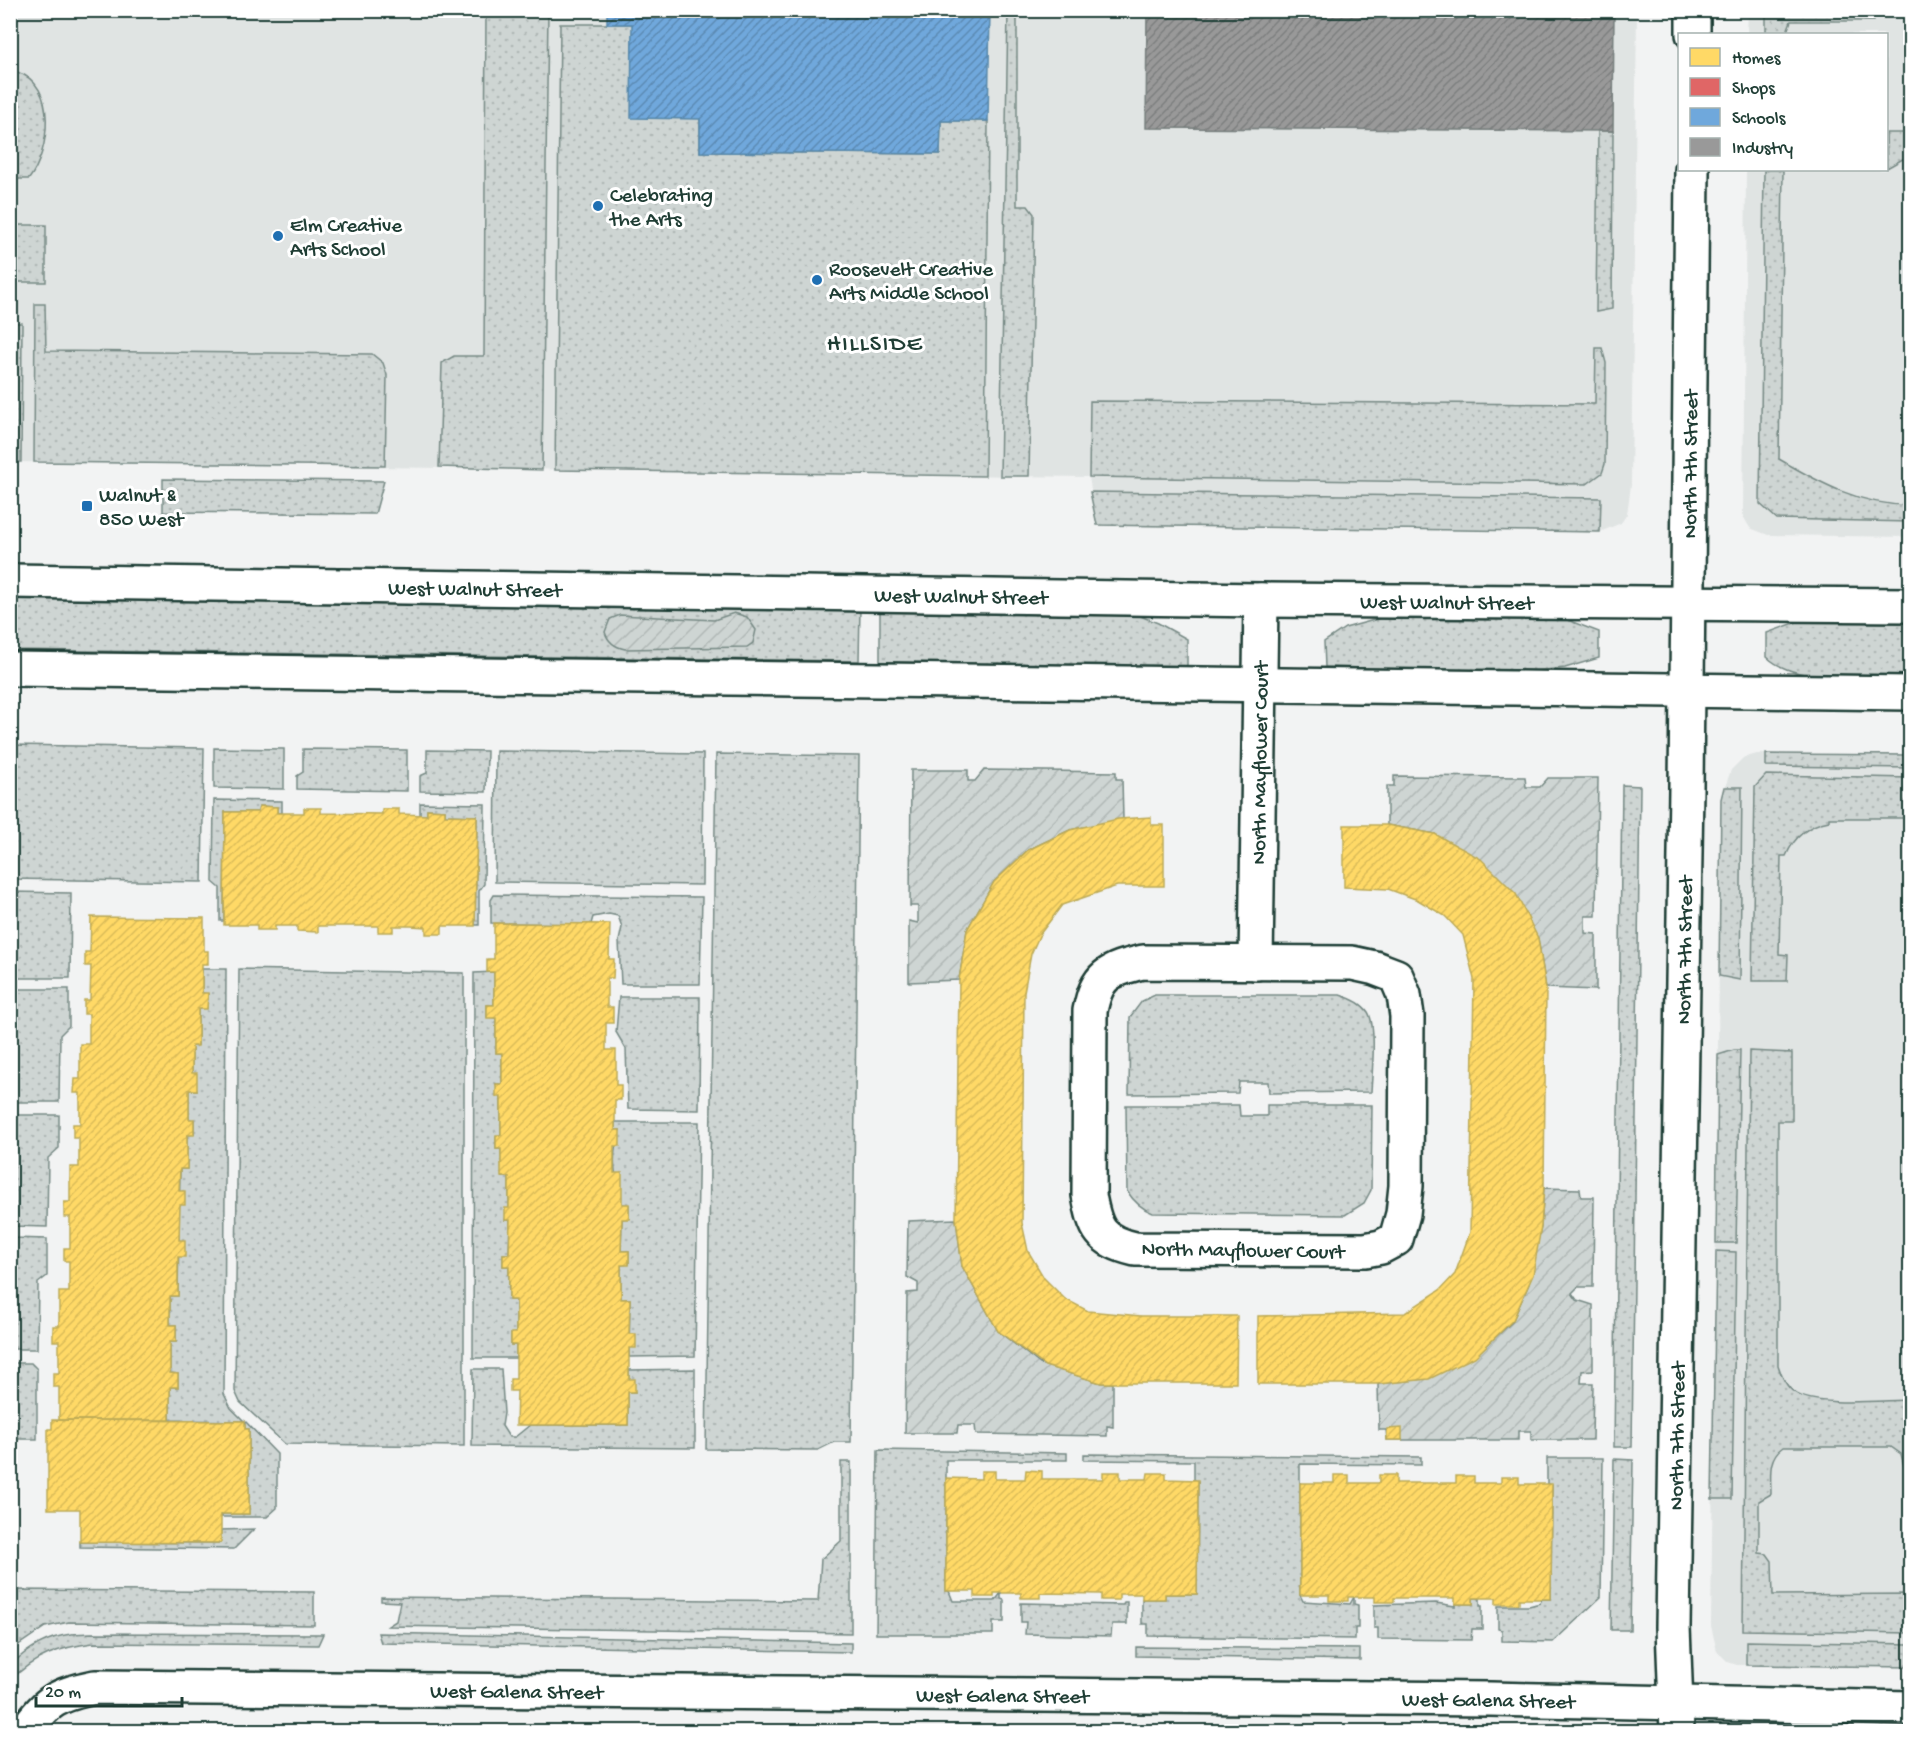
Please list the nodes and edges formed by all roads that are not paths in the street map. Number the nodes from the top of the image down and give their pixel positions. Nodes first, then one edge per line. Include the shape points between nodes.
1 (1694, 10) edge
2 (1693, 33) edge
3 (1692, 171) edge
4 (10, 581) edge
5 (1261, 600) junction
6 (1688, 603) junction
7 (1911, 605) edge
8 (10, 669) edge
9 (1259, 683) junction
10 (1686, 688) junction
11 (1911, 693) edge
12 (1256, 963) junction
13 (1911, 1708) edge
14 (1676, 1718) edge
15 (25, 1731) edge

1 - 2 street
3 - 6 street, North 7th Street
4 - 5 street, West Walnut Street
5 - 6 street, West Walnut Street
5 - 9 street, North Mayflower Court
6 - 7 street, West Walnut Street
6 - 10 street, North 7th Street
8 - 9 street
9 - 10 street
9 - 12 street, North Mayflower Court
10 - 11 street
10 - 14 street, North 7th Street via 1673,1627
12 - 12 street, North Mayflower Court via 1143,962 1102,976 1090,1011 1089,1195 1092,1216 1101,1235 1117,1244 1134,1248 1365,1250 1396,1239 1406,1186 1407,1027 1404,995 1396,976 1352,963
13 - 14 street, West Galena Street
14 - 15 street, West Galena Street via 1490,1699 95,1687 67,1693 40,1709

